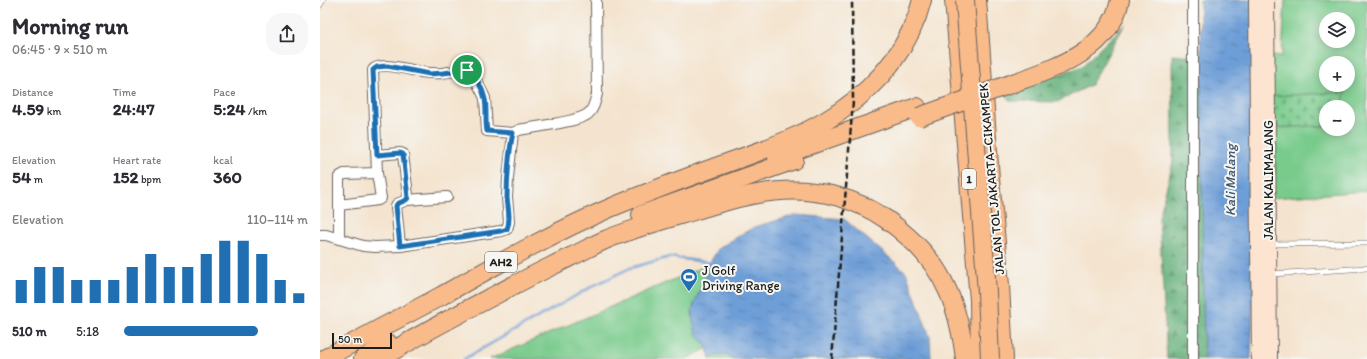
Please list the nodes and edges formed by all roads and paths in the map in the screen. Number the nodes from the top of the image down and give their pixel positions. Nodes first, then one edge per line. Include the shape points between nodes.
1 (323, 0) edge
2 (596, 0) edge
3 (922, 0) edge
4 (954, 0) edge
5 (965, 0) edge
6 (972, 0) edge
7 (977, 0) edge
8 (988, 0) edge
9 (1108, 0) edge
10 (1120, 0) edge
11 (1193, 0) edge
12 (1256, 0) edge
13 (1266, 0) edge
14 (320, 5) edge
15 (1014, 78) junction
16 (918, 112) junction
17 (513, 133) junction
18 (377, 155) junction
19 (377, 173) junction
20 (687, 182) junction
21 (447, 197) dead end
22 (407, 200) junction
23 (339, 205) junction
24 (320, 235) edge
25 (339, 239) junction
26 (1367, 243) edge
27 (1263, 244) junction
28 (400, 246) junction
29 (1367, 268) edge
30 (1263, 274) junction
31 (1000, 285) junction
32 (324, 359) edge
33 (343, 359) edge
34 (363, 359) edge
35 (380, 359) edge
36 (965, 359) edge
37 (980, 359) edge
38 (990, 359) edge
39 (996, 359) edge
40 (1004, 359) edge
41 (1193, 359) edge
42 (1259, 359) edge
43 (1270, 359) edge

1 - 14 lane
2 - 17 street via 597,94 592,110 578,119
3 - 20 highway via 910,33 897,56 875,83 851,103 826,121 786,142
4 - 37 highway, JALAN TOL JAKARTA–CIKAMPEK / 1 via 979,300
5 - 38 highway, 1, bridge
6 - 39 highway, 1
7 - 31 highway, JALAN TOL JAKARTA–CIKAMPEK / 1
8 - 31 highway via 988,40 1003,260
9 - 15 highway via 1098,23 1082,42
10 - 15 highway via 1114,19 1097,42 1060,64
11 - 41 street
12 - 27 main road, JALAN KALIMALANG
13 - 27 main road, JALAN KALIMALANG
15 - 16 highway
16 - 20 highway via 774,158
16 - 34 highway, AH2 via 637,217 444,310
17 - 18 street via 487,131 485,98 470,72 464,70 430,74 387,66 377,67 373,70
17 - 28 street via 508,178 507,229
18 - 19 street
18 - 22 street via 403,153
19 - 23 street via 341,175
19 - 23 street via 380,200
20 - 32 highway, AH2 via 609,208 514,254
20 - 33 highway, AH2 via 515,262 399,324
21 - 22 street
22 - 28 street via 396,206
23 - 25 street
24 - 25 street
25 - 28 street via 363,246
26 - 27 lane
27 - 30 main road, JALAN KALIMALANG
29 - 30 lane
30 - 42 main road, JALAN KALIMALANG
30 - 43 main road, JALAN KALIMALANG
31 - 40 highway, JALAN TOL JAKARTA–CIKAMPEK / 1
35 - 36 highway via 420,334 605,240 733,199 797,190 823,193 853,201 887,220 918,246 934,267 952,300 960,326

